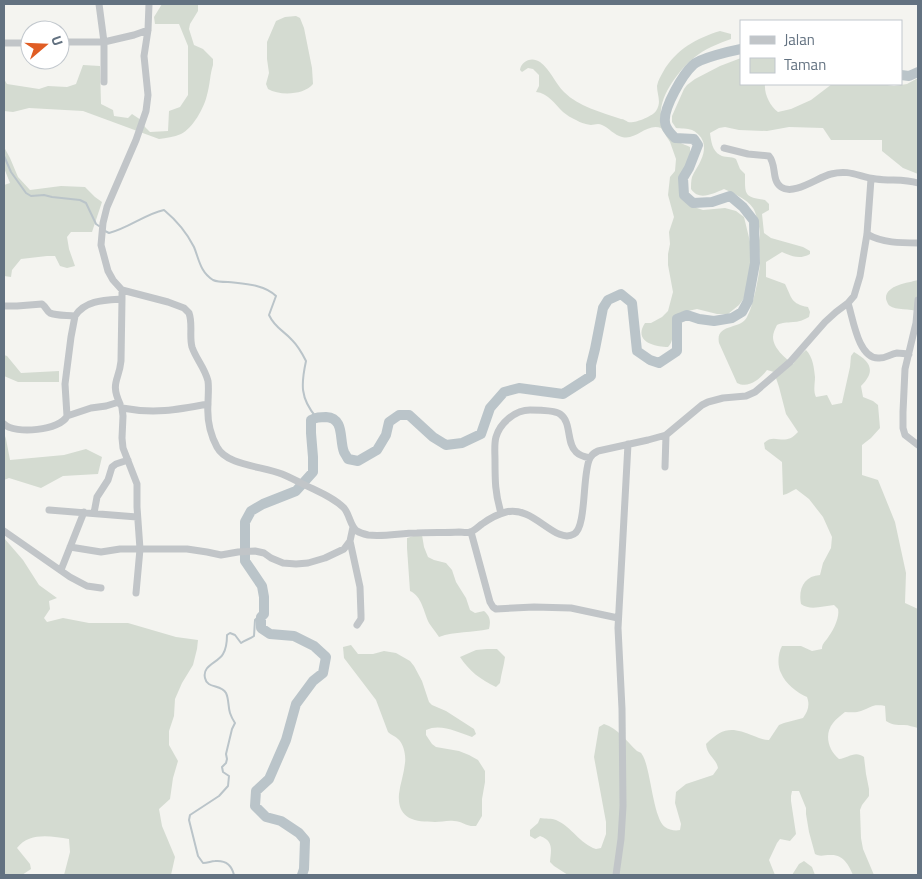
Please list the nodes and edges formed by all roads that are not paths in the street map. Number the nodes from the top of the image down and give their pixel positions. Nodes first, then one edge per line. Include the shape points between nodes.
1 (99, 4) edge
2 (148, 4) edge
3 (148, 30) junction
4 (4, 42) edge
5 (70, 42) edge
6 (104, 42) junction
7 (20, 43) edge
8 (104, 82) dead end
9 (724, 148) dead end
10 (871, 179) junction
11 (918, 183) edge
12 (866, 234) junction
13 (918, 243) edge
14 (122, 290) junction
15 (122, 299) junction
16 (918, 300) edge
17 (848, 303) junction
18 (4, 306) edge
19 (75, 316) junction
20 (917, 323) edge
21 (909, 354) junction
22 (208, 404) junction
23 (121, 405) junction
24 (67, 416) junction
25 (4, 424) edge
26 (666, 435) junction
27 (628, 444) junction
28 (918, 446) edge
29 (590, 458) junction
30 (128, 460) junction
31 (665, 467) dead end
32 (49, 510) dead end
33 (84, 512) junction
34 (94, 513) junction
35 (501, 513) junction
36 (137, 517) junction
37 (353, 527) junction
38 (4, 531) edge
39 (471, 532) junction
40 (350, 541) junction
41 (70, 547) junction
42 (140, 549) junction
43 (61, 570) junction
44 (101, 588) dead end
45 (136, 593) dead end
46 (618, 618) junction
47 (357, 625) dead end
48 (616, 875) edge

1 - 6 street
2 - 3 street
3 - 6 street
3 - 14 street via 144,56 148,95 146,111 107,208 101,235 108,271
4 - 7 street
5 - 6 street
6 - 8 street
9 - 10 street via 769,156 778,184 786,189 799,188 840,172
10 - 11 street
10 - 12 street
12 - 13 street via 888,241
12 - 17 street via 858,286
14 - 15 street
14 - 22 street via 187,310 191,317 192,346 206,372
15 - 19 street via 92,303
15 - 23 street via 121,368 115,384
16 - 20 street
17 - 21 street via 866,354 878,358 897,353
17 - 26 street via 825,322 790,362 755,392 708,402
18 - 19 street via 42,304 51,313
19 - 24 street via 65,384
20 - 21 street
21 - 28 street via 904,380 903,428 905,436
22 - 23 street via 167,411 139,410
22 - 37 street via 211,433 218,450 225,457 271,470 329,497 344,509
23 - 24 street via 91,408
23 - 30 street via 123,448
24 - 25 street via 60,423 35,430 12,429
26 - 27 street
26 - 31 street
27 - 29 street via 598,451
27 - 46 street
29 - 35 street via 580,526 575,534 565,536 552,532 517,510
29 - 35 street via 574,450 566,422 560,414 525,410 513,415 496,436 494,483
30 - 34 street via 112,467 97,497
30 - 36 street via 138,484
32 - 33 street
33 - 34 street
33 - 41 street
34 - 36 street
35 - 39 street
36 - 42 street
37 - 39 street via 368,535
37 - 40 street
38 - 43 street
39 - 46 street via 490,602 496,609 571,608
40 - 42 street via 336,553 296,564 283,563 255,551 221,555 187,549
40 - 47 street via 360,587 361,619
41 - 42 street via 101,552
41 - 43 street
42 - 45 street
43 - 44 street via 87,586
46 - 48 street via 623,806

